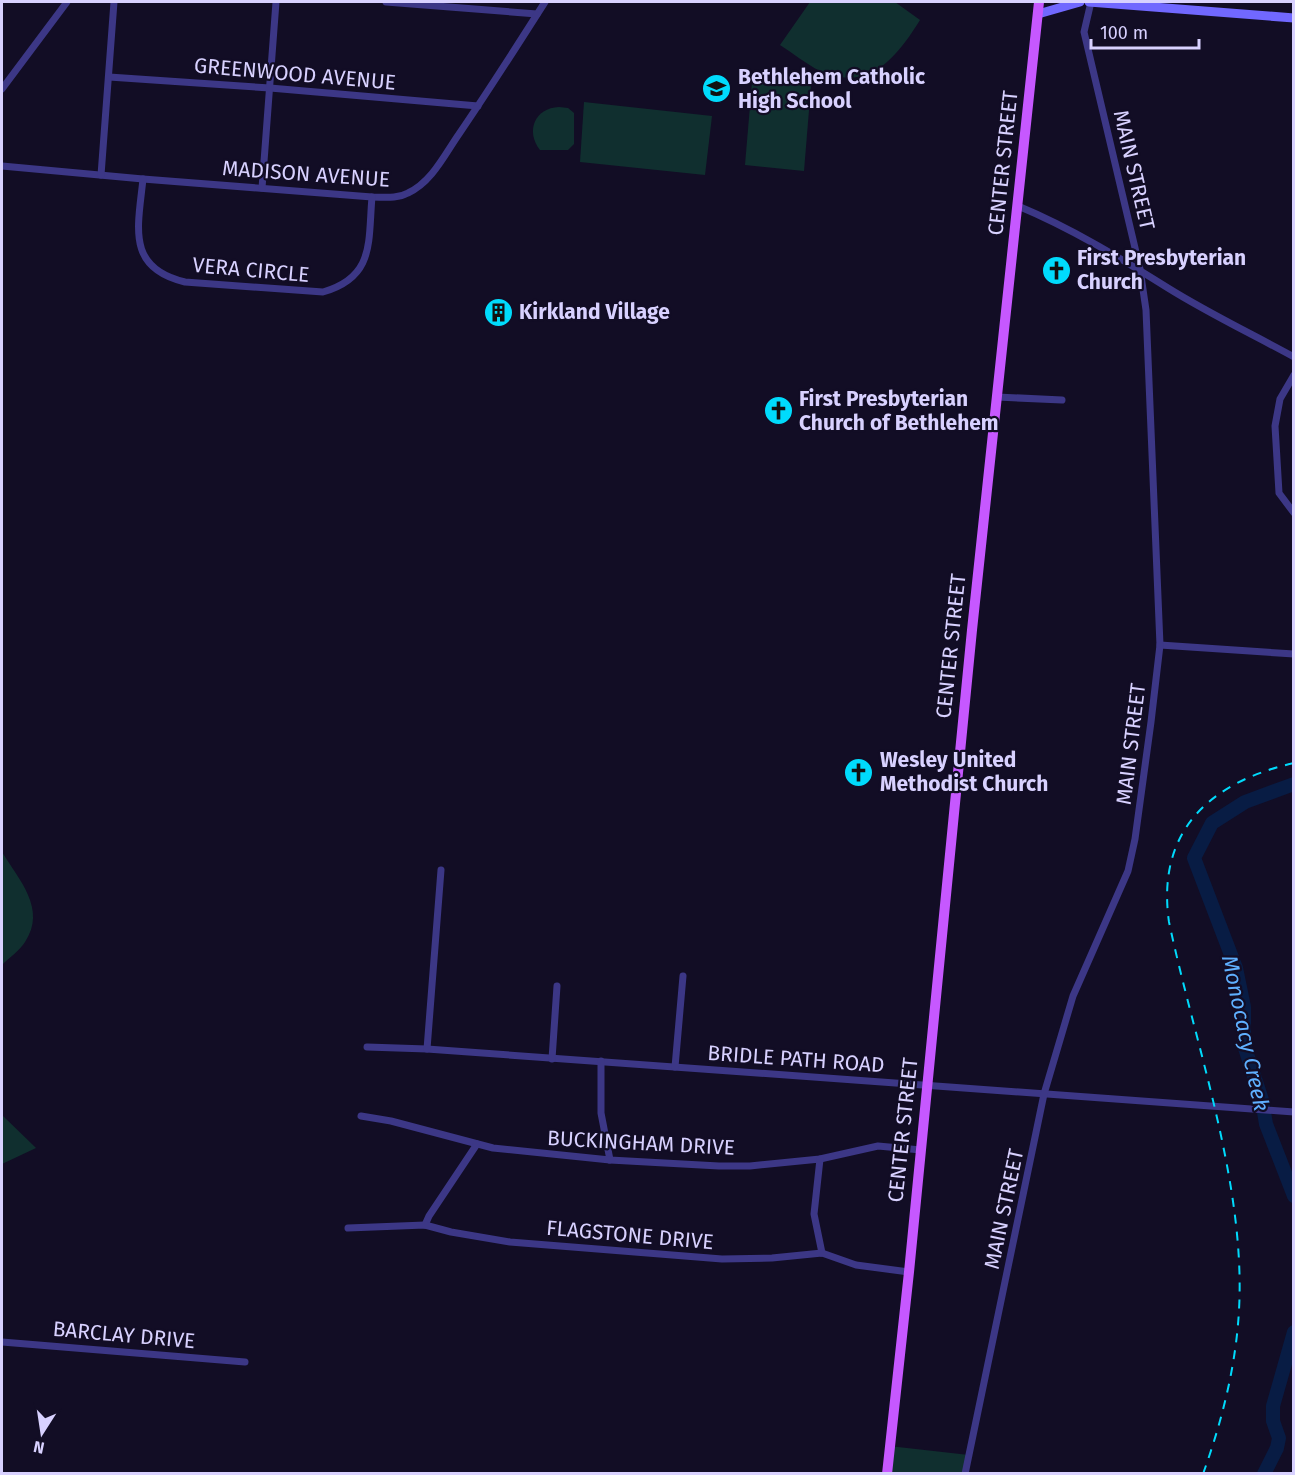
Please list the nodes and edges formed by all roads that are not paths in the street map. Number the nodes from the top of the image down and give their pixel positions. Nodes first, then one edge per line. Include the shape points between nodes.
1 (67, 2) edge
2 (114, 2) edge
3 (276, 2) edge
4 (386, 2) edge
5 (545, 2) edge
6 (1039, 2) edge
7 (1080, 2) edge
8 (1090, 2) edge
9 (537, 14) junction
10 (1038, 14) junction
11 (1293, 18) edge
12 (109, 76) junction
13 (270, 88) junction
14 (2, 89) edge
15 (478, 106) junction
16 (2, 166) edge
17 (101, 175) junction
18 (142, 179) junction
19 (262, 188) junction
20 (372, 197) junction
21 (1018, 206) junction
22 (1140, 269) junction
23 (1293, 357) edge
24 (1293, 375) edge
25 (997, 397) junction
26 (1062, 400) dead end
27 (1293, 513) edge
28 (1160, 645) junction
29 (1293, 654) edge
30 (441, 870) dead end
31 (683, 976) dead end
32 (557, 986) dead end
33 (367, 1047) dead end
34 (427, 1049) junction
35 (552, 1059) junction
36 (601, 1061) junction
37 (675, 1067) junction
38 (928, 1085) junction
39 (1044, 1094) junction
40 (1293, 1112) edge
41 (361, 1116) dead end
42 (477, 1144) junction
43 (921, 1150) junction
44 (820, 1159) junction
45 (610, 1160) junction
46 (425, 1225) junction
47 (348, 1228) dead end
48 (822, 1253) junction
49 (909, 1272) junction
50 (2, 1342) edge
51 (244, 1362) dead end
52 (887, 1473) edge
53 (965, 1473) edge

1 - 14 street
2 - 12 street
3 - 13 street
4 - 9 street
5 - 9 street, MADISON AVENUE
6 - 10 main road, CENTER STREET
7 - 10 street
8 - 11 street
8 - 22 street, MAIN STREET via 1084,32
9 - 15 street, MADISON AVENUE
10 - 21 main road, CENTER STREET
12 - 13 street, GREENWOOD AVENUE
12 - 17 street
13 - 15 street, GREENWOOD AVENUE
13 - 19 street
15 - 20 street, MADISON AVENUE via 429,177 407,194
16 - 17 street, MADISON AVENUE
17 - 18 street, MADISON AVENUE
18 - 19 street, MADISON AVENUE
18 - 20 street, VERA CIRCLE via 137,233 144,255 172,279 208,284 323,292 339,288 362,267
19 - 20 street, MADISON AVENUE
21 - 22 street
21 - 25 main road, CENTER STREET
22 - 23 street
22 - 28 street, MAIN STREET via 1146,310
24 - 27 street via 1280,399 1275,426 1279,493
25 - 26 street
25 - 38 main road, CENTER STREET
28 - 29 street
28 - 39 street, MAIN STREET via 1128,871 1073,996
30 - 34 street
31 - 37 street
32 - 35 street
33 - 34 street, BRIDLE PATH ROAD
34 - 35 street, BRIDLE PATH ROAD
35 - 36 street, BRIDLE PATH ROAD
36 - 37 street, BRIDLE PATH ROAD
36 - 45 street via 601,1113
37 - 38 street, BRIDLE PATH ROAD
38 - 39 street, BRIDLE PATH ROAD
38 - 43 main road, CENTER STREET
39 - 40 street, BRIDLE PATH ROAD
39 - 53 street, MAIN STREET
41 - 42 street, BUCKINGHAM DRIVE via 391,1120
42 - 45 street, BUCKINGHAM DRIVE
42 - 46 street
43 - 44 street, BUCKINGHAM DRIVE via 878,1146
43 - 49 main road, CENTER STREET
44 - 45 street, BUCKINGHAM DRIVE via 740,1166
44 - 48 street via 814,1214
46 - 47 street, FLAGSTONE DRIVE
46 - 48 street, FLAGSTONE DRIVE via 510,1242 722,1259
48 - 49 street, FLAGSTONE DRIVE via 856,1265
49 - 52 main road, CENTER STREET
50 - 51 street, BARCLAY DRIVE

